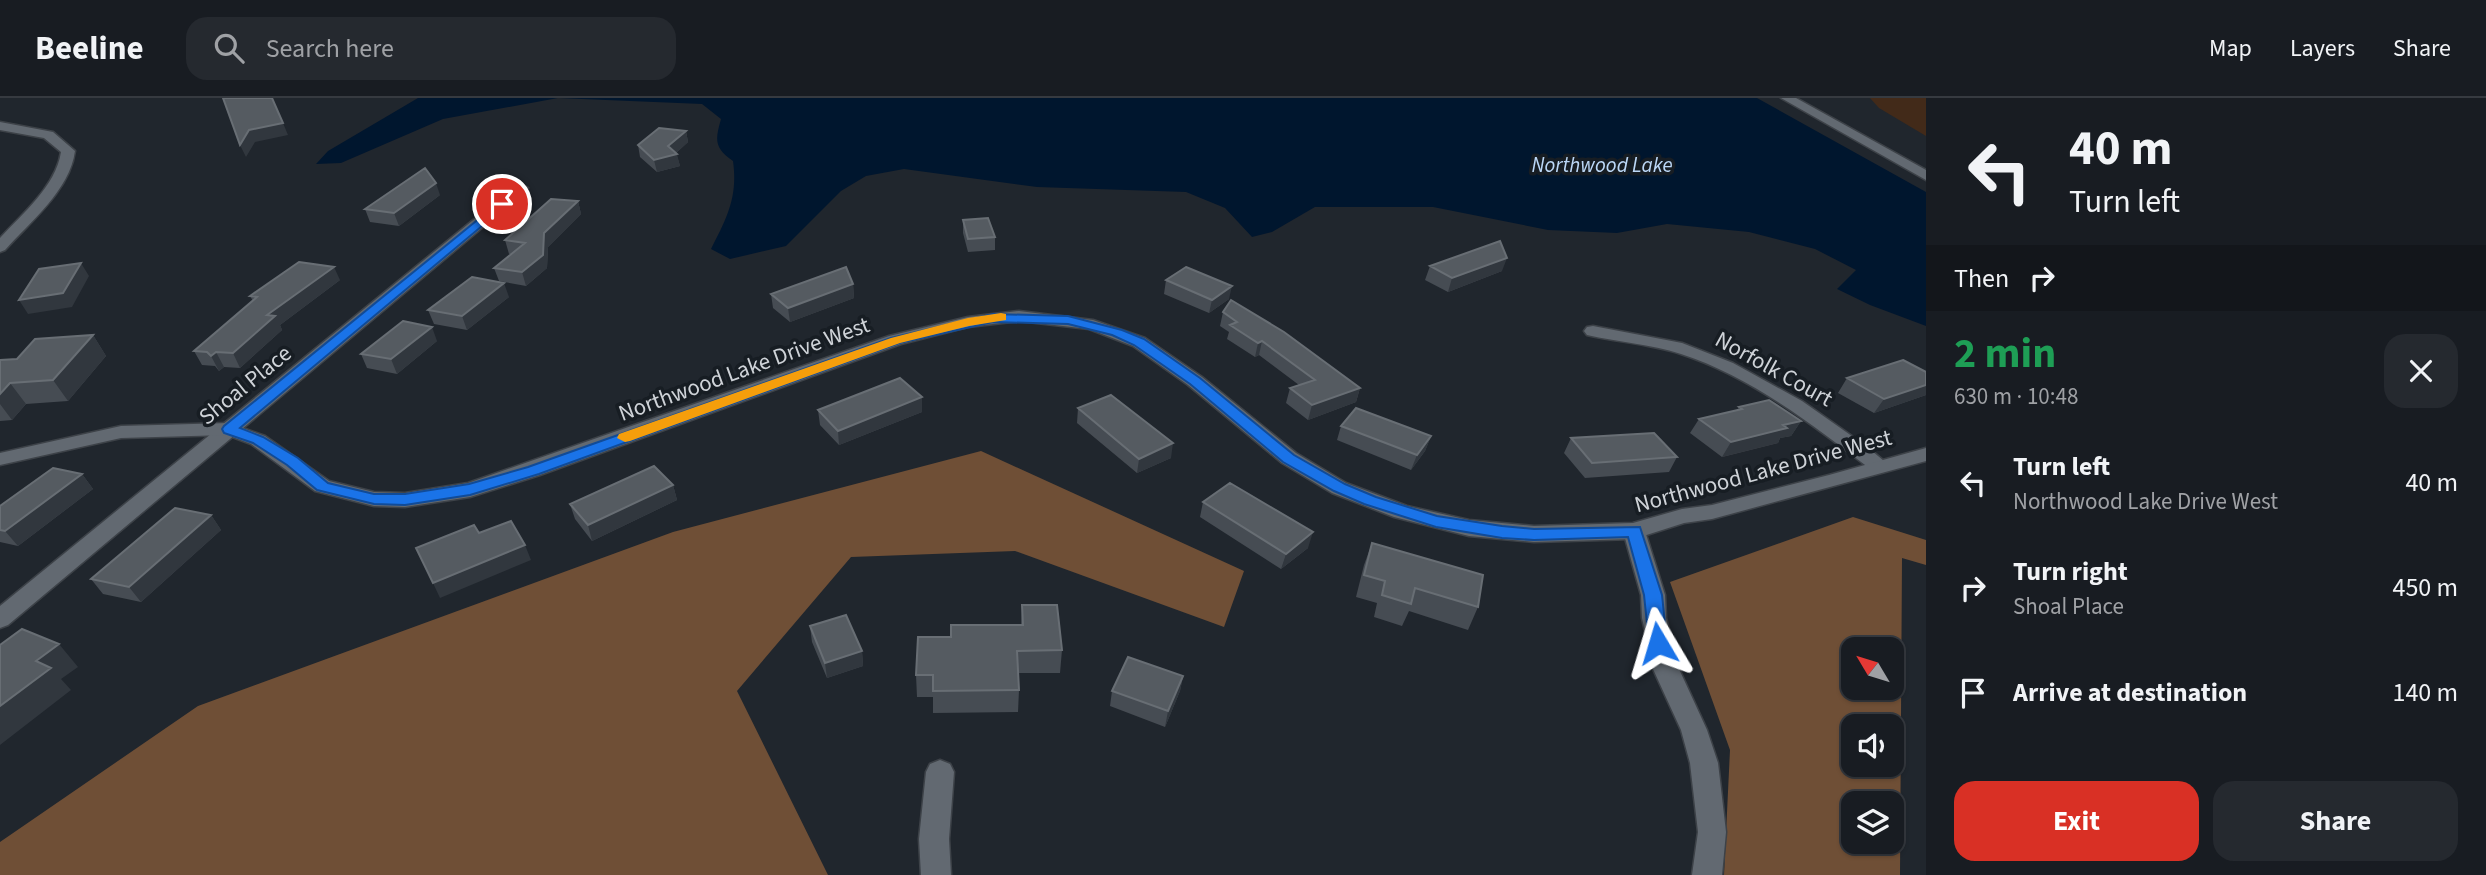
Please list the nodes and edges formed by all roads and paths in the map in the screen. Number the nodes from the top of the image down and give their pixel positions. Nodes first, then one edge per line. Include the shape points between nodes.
1 (1787, 98) edge
2 (0, 126) edge
3 (1926, 176) edge
4 (522, 188) dead end
5 (0, 247) edge
6 (1593, 331) dead end
7 (229, 429) junction
8 (1926, 454) edge
9 (0, 459) edge
10 (1880, 466) junction
11 (1634, 531) junction
12 (0, 619) edge
13 (940, 772) dead end
14 (936, 875) edge
15 (1707, 875) edge

1 - 3 street
2 - 5 street via 48,135 68,151 68,158 61,173
4 - 7 street, Shoal Place
6 - 10 street, Norfolk Court via 1646,340 1713,360 1829,427
7 - 9 street, Northwood Lake Drive West via 121,432
7 - 11 street, Northwood Lake Drive West via 258,440 322,486 374,499 405,500 470,489 533,470 895,340 993,318 1068,320 1139,342 1289,458 1370,501 1436,522 1502,532
7 - 12 street, Shoal Place
8 - 10 street, Northwood Lake Drive West
10 - 11 street, Northwood Lake Drive West
11 - 15 street via 1653,595 1666,669 1704,763 1712,832
13 - 14 street

